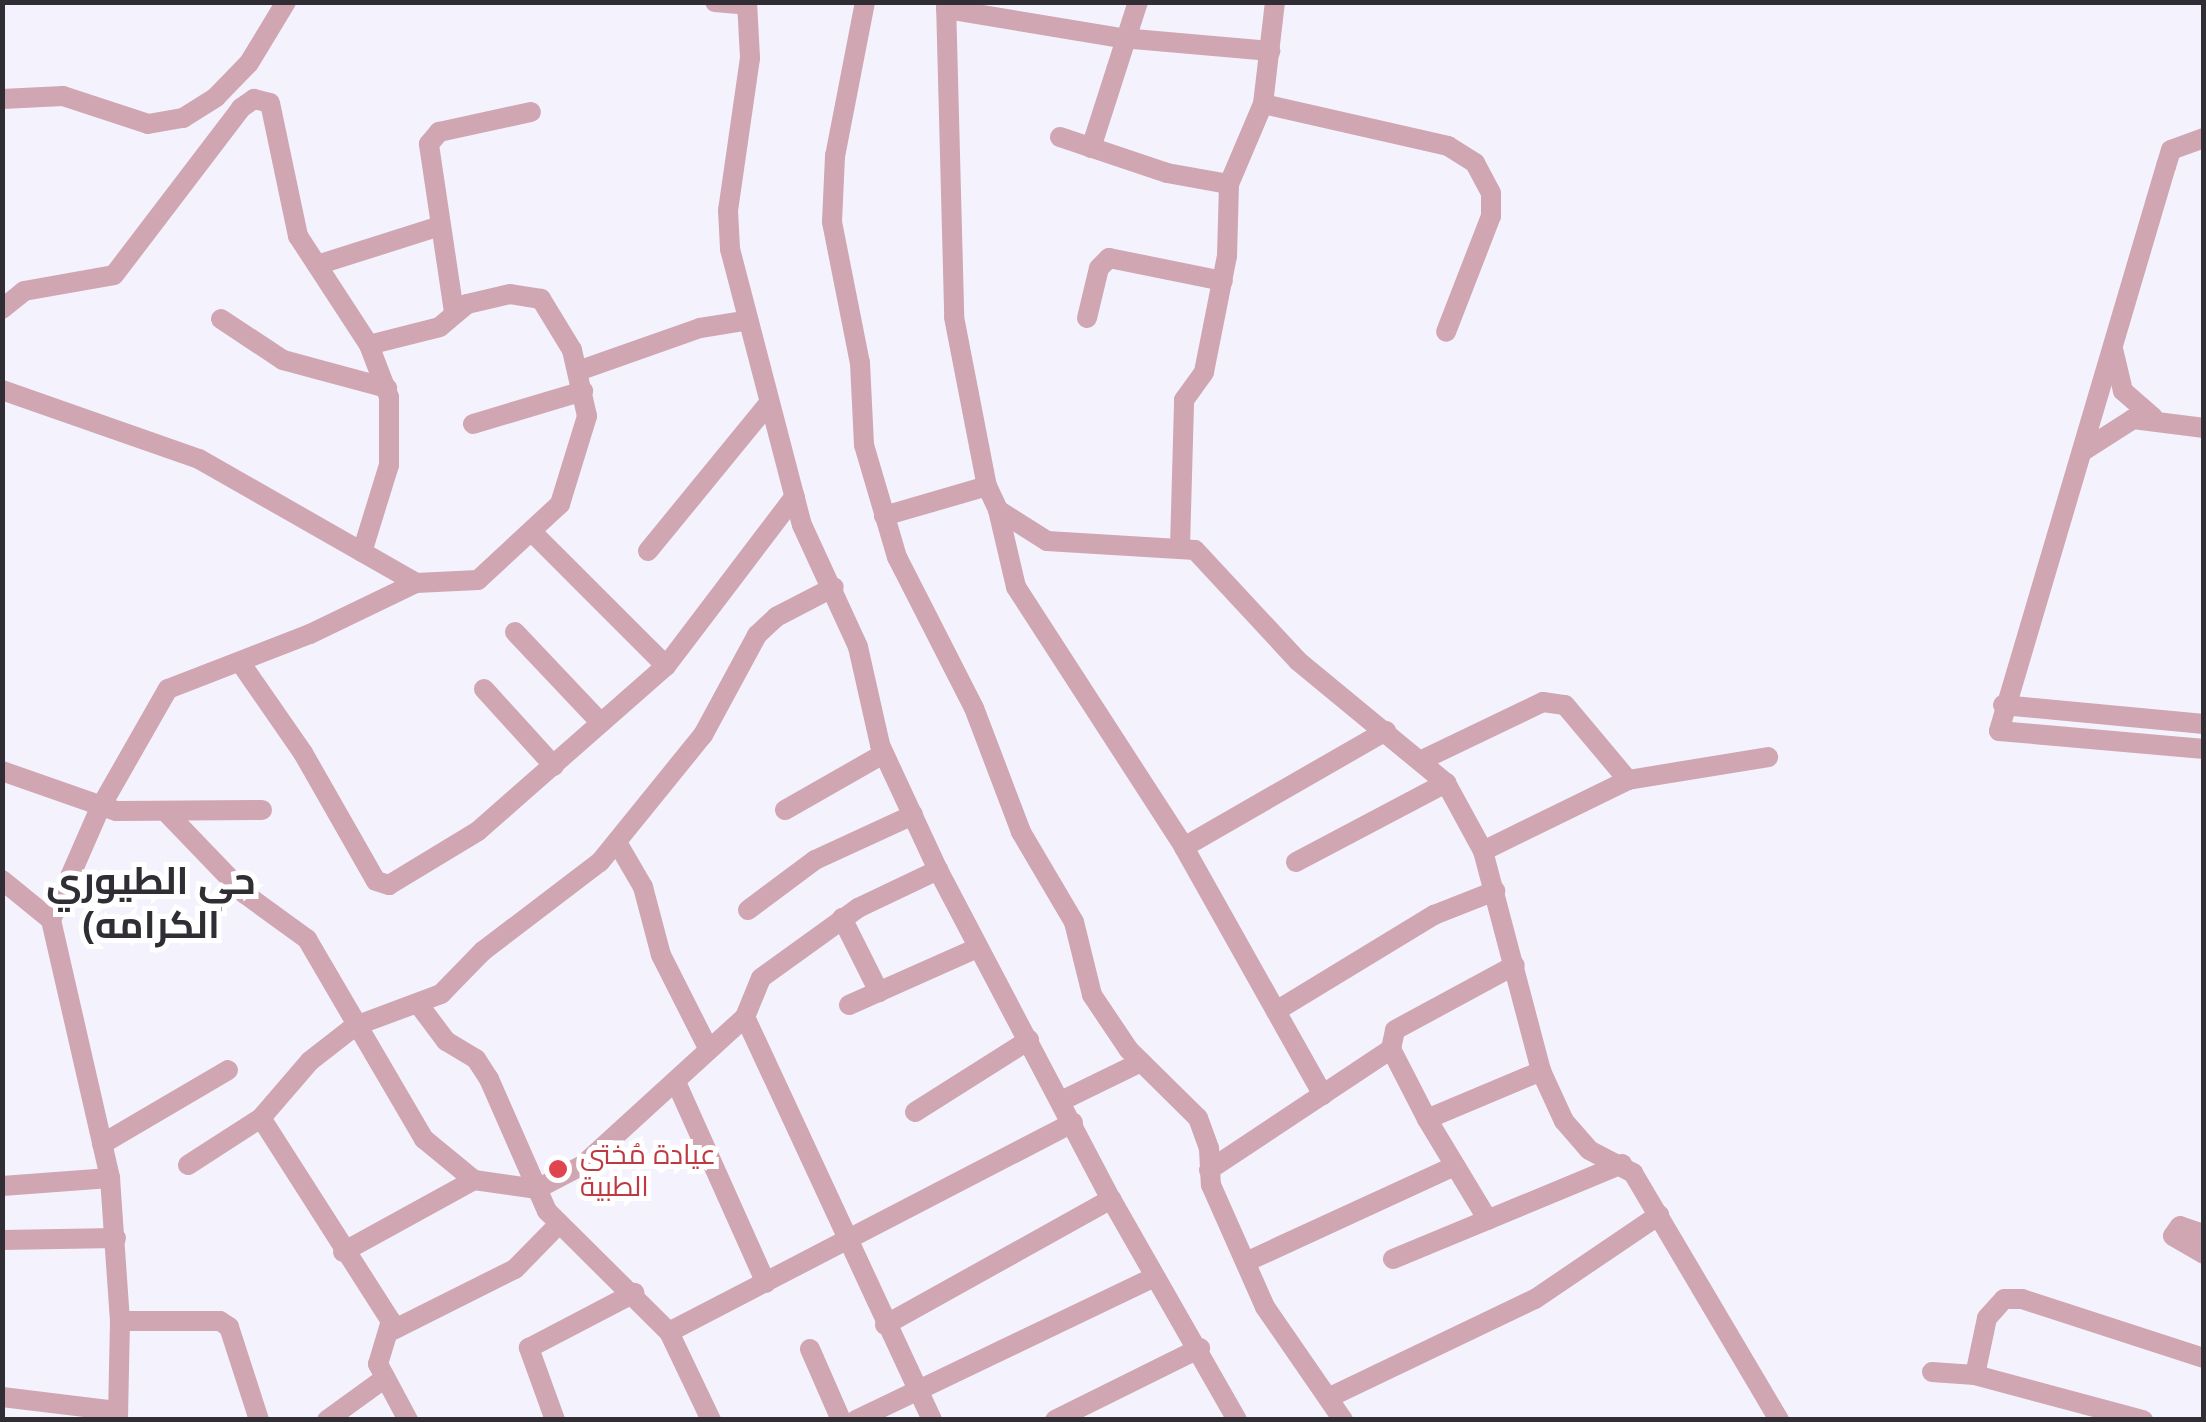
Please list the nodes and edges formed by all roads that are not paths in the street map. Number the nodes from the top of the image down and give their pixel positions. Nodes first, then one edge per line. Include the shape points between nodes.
1 (286, 2) edge
2 (715, 2) edge
3 (865, 2) edge
4 (1138, 2) edge
5 (1276, 2) edge
6 (747, 4) edge
7 (946, 6) edge
8 (1122, 38) junction
9 (1270, 51) junction
10 (2, 99) edge
11 (1263, 104) junction
12 (531, 112) dead end
13 (1060, 137) dead end
14 (2204, 138) edge
15 (1091, 148) junction
16 (1229, 184) junction
17 (440, 226) junction
18 (317, 265) junction
19 (1224, 281) junction
20 (2, 309) edge
21 (454, 312) junction
22 (1087, 318) dead end
23 (221, 319) dead end
24 (744, 321) junction
25 (1446, 332) dead end
26 (2112, 343) junction
27 (369, 345) junction
28 (580, 381) junction
29 (387, 388) junction
30 (2, 390) edge
31 (768, 403) junction
32 (2154, 417) junction
33 (474, 424) dead end
34 (2204, 428) edge
35 (2082, 452) junction
36 (987, 486) junction
37 (795, 496) junction
38 (998, 510) junction
39 (884, 516) junction
40 (533, 533) junction
41 (1180, 547) junction
42 (648, 550) dead end
43 (362, 552) junction
44 (416, 583) junction
45 (834, 587) junction
46 (516, 632) dead end
47 (240, 662) junction
48 (666, 666) junction
49 (484, 689) dead end
50 (2003, 705) junction
51 (601, 723) junction
52 (2204, 724) edge
53 (1386, 732) junction
54 (2204, 749) edge
55 (884, 754) junction
56 (1768, 757) dead end
57 (1422, 760) junction
58 (554, 766) junction
59 (2, 771) edge
60 (1628, 780) junction
61 (1446, 783) junction
62 (100, 808) junction
63 (262, 810) dead end
64 (785, 810) dead end
65 (167, 813) junction
66 (913, 815) junction
67 (618, 844) junction
68 (1184, 847) junction
69 (1483, 851) junction
70 (1296, 862) dead end
71 (938, 870) junction
72 (2, 880) edge
73 (1495, 891) junction
74 (748, 910) dead end
75 (842, 918) junction
76 (51, 920) junction
77 (978, 948) junction
78 (1515, 965) junction
79 (880, 992) junction
80 (419, 1005) junction
81 (849, 1006) dead end
82 (1276, 1010) junction
83 (745, 1017) junction
84 (355, 1026) junction
85 (1029, 1040) junction
86 (1392, 1048) junction
87 (709, 1050) junction
88 (1141, 1062) junction
89 (228, 1070) dead end
90 (1541, 1071) junction
91 (676, 1082) junction
92 (1323, 1096) junction
93 (1061, 1101) junction
94 (915, 1112) dead end
95 (260, 1118) junction
96 (1427, 1119) junction
97 (1072, 1122) junction
98 (102, 1144) junction
99 (1622, 1164) junction
100 (188, 1165) dead end
101 (1455, 1166) junction
102 (1209, 1170) junction
103 (110, 1178) junction
104 (474, 1180) junction
105 (2, 1186) edge
106 (537, 1189) junction
107 (1111, 1199) junction
108 (1659, 1215) junction
109 (1488, 1220) junction
110 (558, 1225) junction
111 (2204, 1234) edge
112 (116, 1238) junction
113 (2, 1240) edge
114 (847, 1244) junction
115 (343, 1252) junction
116 (2204, 1254) edge
117 (1392, 1259) dead end
118 (1248, 1261) junction
119 (1155, 1277) junction
120 (766, 1283) junction
121 (634, 1293) junction
122 (120, 1321) junction
123 (885, 1325) junction
124 (393, 1330) junction
125 (669, 1332) junction
126 (1200, 1348) junction
127 (810, 1349) dead end
128 (2204, 1358) edge
129 (1932, 1372) dead end
130 (1975, 1375) junction
131 (385, 1378) junction
132 (920, 1394) junction
133 (1330, 1397) junction
134 (2, 1398) edge
135 (118, 1415) edge
136 (259, 1420) edge
137 (327, 1420) edge
138 (408, 1420) edge
139 (555, 1420) edge
140 (711, 1420) edge
141 (841, 1420) edge
142 (856, 1420) edge
143 (932, 1420) edge
144 (1055, 1420) edge
145 (1237, 1420) edge
146 (1343, 1420) edge
147 (1780, 1420) edge
148 (2143, 1420) edge

1 - 10 street via 249,63 183,118 148,124 63,96
2 - 6 street
3 - 39 street via 835,156 832,222 860,363 864,444
4 - 8 street
5 - 9 street
6 - 24 street via 749,68 728,210
7 - 8 street
7 - 36 street via 950,275
8 - 9 street
8 - 15 street
9 - 11 street
11 - 16 street
11 - 25 street via 1448,146 1475,163 1488,182 1491,216
12 - 17 street via 434,138 428,154
13 - 15 street
14 - 26 street via 2171,150
15 - 16 street via 1167,174
16 - 19 street
17 - 18 street
17 - 21 street
18 - 20 street via 292,219 275,109 254,99 124,267 102,280 24,291
18 - 27 street
19 - 22 street via 1110,258 1099,268
19 - 41 street via 1204,372 1184,400
21 - 27 street via 440,327
21 - 28 street via 510,294 541,299 562,328
23 - 29 street via 282,360
24 - 28 street via 700,328
24 - 31 street
26 - 32 street via 2123,390
26 - 35 street
27 - 29 street
28 - 33 street
28 - 40 street via 587,416 574,472 560,504
29 - 43 street via 390,465
30 - 43 street via 200,459
31 - 37 street
31 - 42 street
32 - 34 street
32 - 35 street via 2117,424
35 - 50 street
36 - 38 street
36 - 39 street
37 - 45 street via 802,526
37 - 48 street
38 - 41 street via 1047,542
38 - 68 street via 1016,587
39 - 88 street via 897,557 974,708 1021,832 1074,922 1092,995
40 - 44 street via 478,580
40 - 48 street
41 - 53 street via 1210,559 1298,661
43 - 44 street
44 - 47 street
45 - 55 street via 858,647
45 - 67 street via 776,617 757,636 703,735
46 - 51 street
47 - 58 street via 382,886 465,840
47 - 62 street via 185,680 156,701
48 - 51 street
49 - 58 street
50 - 52 street
50 - 54 street via 1998,731
51 - 58 street
53 - 57 street
53 - 68 street
55 - 64 street
55 - 66 street
56 - 60 street
57 - 60 street via 1543,702 1565,705
57 - 61 street
59 - 62 street via 62,787
60 - 69 street
61 - 69 street
61 - 70 street
62 - 65 street
62 - 76 street
63 - 65 street
65 - 84 street via 245,894 307,939 338,983
66 - 71 street
66 - 74 street via 815,860
67 - 80 street via 483,951 441,994
67 - 87 street via 644,888 661,955
68 - 82 street
69 - 73 street
71 - 75 street
71 - 77 street
72 - 76 street
73 - 78 street
73 - 82 street via 1434,915
75 - 79 street
75 - 83 street via 752,986
76 - 98 street
77 - 79 street
77 - 85 street
78 - 86 street via 1395,1030
78 - 90 street
79 - 81 street
80 - 84 street
80 - 106 street via 446,1041 482,1069
82 - 92 street
83 - 87 street
83 - 114 street
84 - 95 street via 310,1061
84 - 104 street via 424,1139
85 - 93 street
85 - 94 street
86 - 92 street
86 - 96 street
87 - 91 street
88 - 93 street
88 - 102 street via 1198,1118
89 - 98 street
90 - 96 street
90 - 99 street via 1578,1140
91 - 106 street via 618,1139
91 - 120 street
92 - 102 street
93 - 97 street
95 - 100 street
95 - 115 street
96 - 101 street
97 - 107 street
97 - 114 street
98 - 103 street
99 - 108 street
99 - 109 street
101 - 109 street
101 - 118 street
102 - 118 street
103 - 105 street
103 - 112 street
104 - 106 street
104 - 115 street
106 - 110 street
107 - 119 street
107 - 123 street
108 - 133 street via 1536,1300
108 - 147 street
109 - 117 street
110 - 121 street
110 - 124 street via 515,1269
111 - 116 street via 2180,1226 2173,1236
112 - 113 street
112 - 122 street
114 - 120 street
114 - 123 street
115 - 124 street
118 - 133 street via 1270,1316
119 - 126 street
119 - 132 street
120 - 125 street
121 - 125 street
121 - 139 street via 529,1348
122 - 135 street
122 - 136 street via 220,1321 229,1327
123 - 132 street
124 - 131 street via 378,1353
125 - 140 street
126 - 144 street
126 - 145 street
127 - 141 street
128 - 130 street via 2022,1299 2004,1299 1987,1318
129 - 130 street
130 - 148 street
131 - 137 street
131 - 138 street
132 - 142 street
132 - 143 street
133 - 146 street
134 - 135 street

